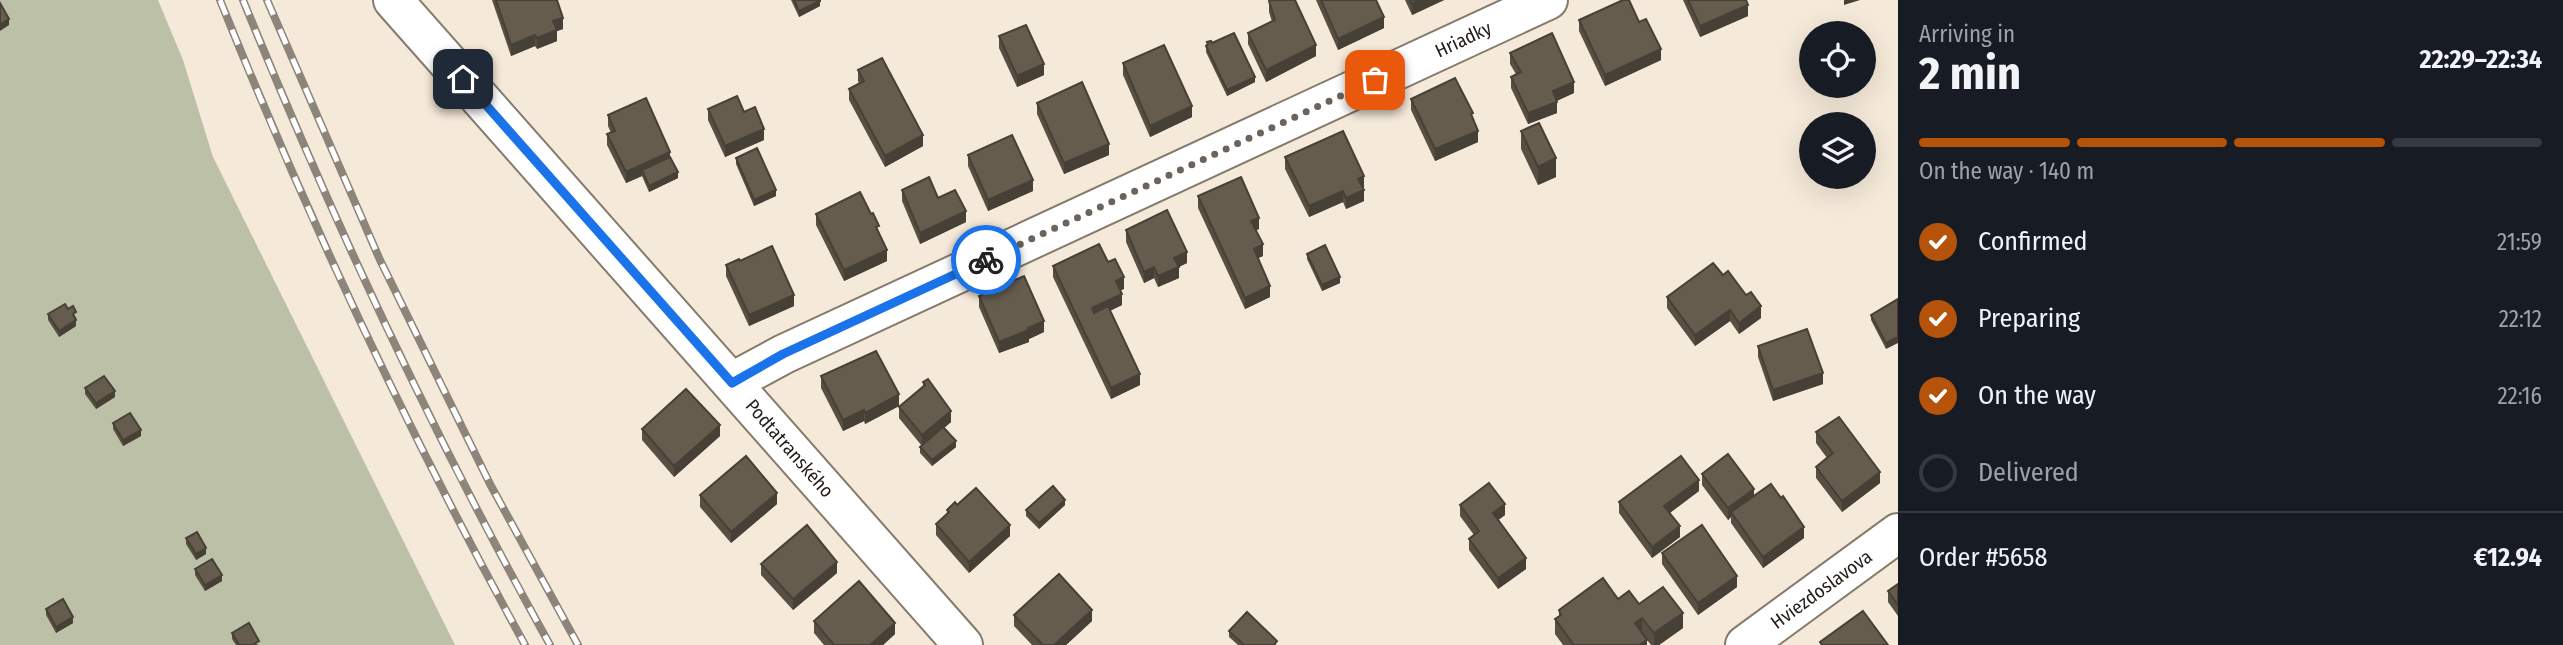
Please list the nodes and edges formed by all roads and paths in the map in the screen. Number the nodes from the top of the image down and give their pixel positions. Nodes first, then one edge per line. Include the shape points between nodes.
1 (393, 0) edge
2 (1548, 0) edge
3 (732, 383) junction
4 (1898, 534) edge
5 (963, 645) edge
6 (1745, 645) edge

1 - 3 street, Podtatranského
2 - 3 street, Hriadky via 783,354
3 - 5 street, Podtatranského
4 - 6 street, Hviezdoslavova

